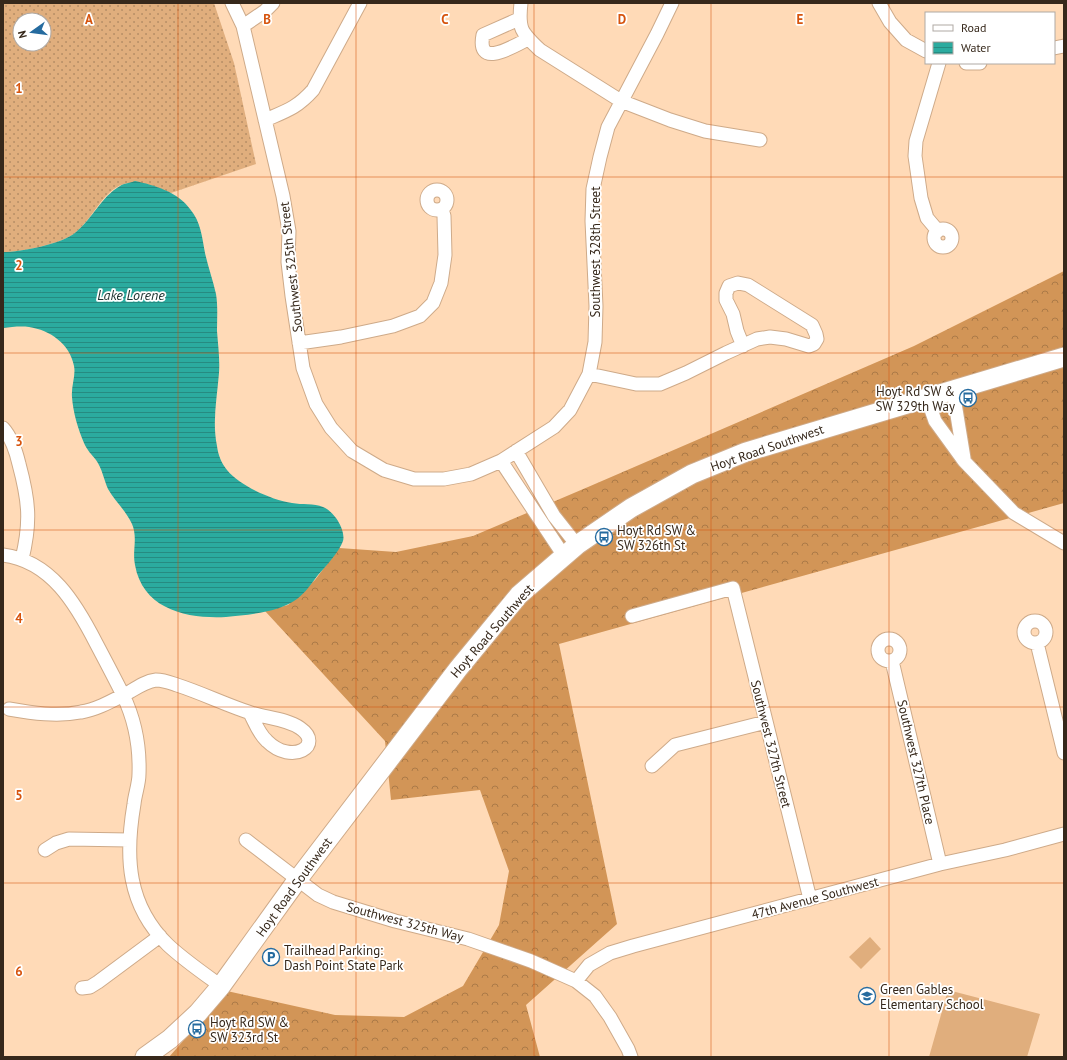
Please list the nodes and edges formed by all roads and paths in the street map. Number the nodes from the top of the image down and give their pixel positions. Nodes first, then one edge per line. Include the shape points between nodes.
1 (232, 3) edge
2 (273, 3) edge
3 (360, 3) edge
4 (521, 3) edge
5 (672, 3) edge
6 (879, 3) edge
7 (243, 26) junction
8 (523, 30) junction
9 (925, 50) edge
10 (939, 64) edge
11 (622, 101) junction
12 (264, 120) junction
13 (760, 140) dead end
14 (442, 209) dead end
15 (938, 231) dead end
16 (299, 343) junction
17 (743, 346) junction
18 (1064, 357) edge
19 (589, 374) junction
20 (953, 391) junction
21 (927, 398) junction
22 (3, 428) edge
23 (516, 451) junction
24 (501, 461) junction
25 (964, 461) junction
26 (1064, 543) edge
27 (570, 550) junction
28 (3, 555) edge
29 (22, 559) junction
30 (632, 616) dead end
31 (1038, 643) dead end
32 (892, 661) dead end
33 (123, 695) junction
34 (9, 709) dead end
35 (250, 712) dead end
36 (766, 722) junction
37 (1064, 753) edge
38 (652, 766) dead end
39 (1064, 834) edge
40 (129, 840) junction
41 (246, 840) dead end
42 (45, 850) dead end
43 (940, 864) junction
44 (298, 879) junction
45 (810, 899) junction
46 (160, 936) junction
47 (576, 981) junction
48 (221, 986) junction
49 (82, 988) dead end
50 (145, 1057) edge
51 (631, 1057) edge

1 - 7 street, Southwest 325th Street
2 - 7 street
3 - 12 street via 305,99 290,110
4 - 8 street
5 - 11 street, Southwest 328th Street
6 - 9 street via 890,22 906,40
7 - 12 street, Southwest 325th Street
8 - 8 street via 508,50 496,54 483,50 483,35
8 - 11 street via 540,50
10 - 15 street via 916,141 915,156 921,198 927,218
11 - 13 street via 705,131
11 - 19 street, Southwest 328th Street via 608,127 593,189 596,306 595,342
12 - 16 street, Southwest 325th Street via 289,231 289,269
14 - 16 street via 445,255 441,283 433,303 420,316 393,326
16 - 24 street, Southwest 325th Street via 303,368 316,404 331,428 352,451 384,470 414,479 444,479 471,474
17 - 17 street via 756,339 770,337 809,346 817,339 812,325 748,285 738,283 729,286 726,300
17 - 19 street via 660,384 636,384
18 - 20 main road, Hoyt Road Southwest
19 - 23 street, Southwest 328th Street via 570,410 554,427
20 - 21 main road, Hoyt Road Southwest
20 - 25 street
21 - 25 street via 935,421
21 - 27 main road, Hoyt Road Southwest via 746,452 692,474 631,508
22 - 29 street via 14,447 27,496 28,531
23 - 24 street, Southwest 328th Street
23 - 27 street via 554,516
24 - 27 street
25 - 26 street via 1014,513
27 - 44 main road, Hoyt Road Southwest via 519,595 458,669
28 - 29 street
29 - 33 street via 45,572 66,593 86,624
30 - 36 street, Southwest 327th Street via 733,588
31 - 37 street
32 - 43 street, Southwest 327th Place
33 - 34 street via 97,708 72,714
33 - 35 street via 149,682 163,681
33 - 40 street via 136,729 139,768
36 - 38 street via 675,745
36 - 45 street, Southwest 327th Street
39 - 43 street, 47th Avenue Southwest
40 - 42 street via 69,839
40 - 46 street via 133,884 140,904
41 - 44 street, Southwest 325th Way
43 - 45 street, 47th Avenue Southwest
44 - 47 street, Southwest 325th Way via 318,895 333,902 468,939 531,961
44 - 48 main road, Hoyt Road Southwest
45 - 47 street, 47th Avenue Southwest via 610,954 589,965
46 - 48 street via 180,955
46 - 49 street via 98,982
47 - 51 street, Southwest 325th Way via 595,996 610,1017
48 - 50 main road, Hoyt Road Southwest via 198,1013 170,1039

